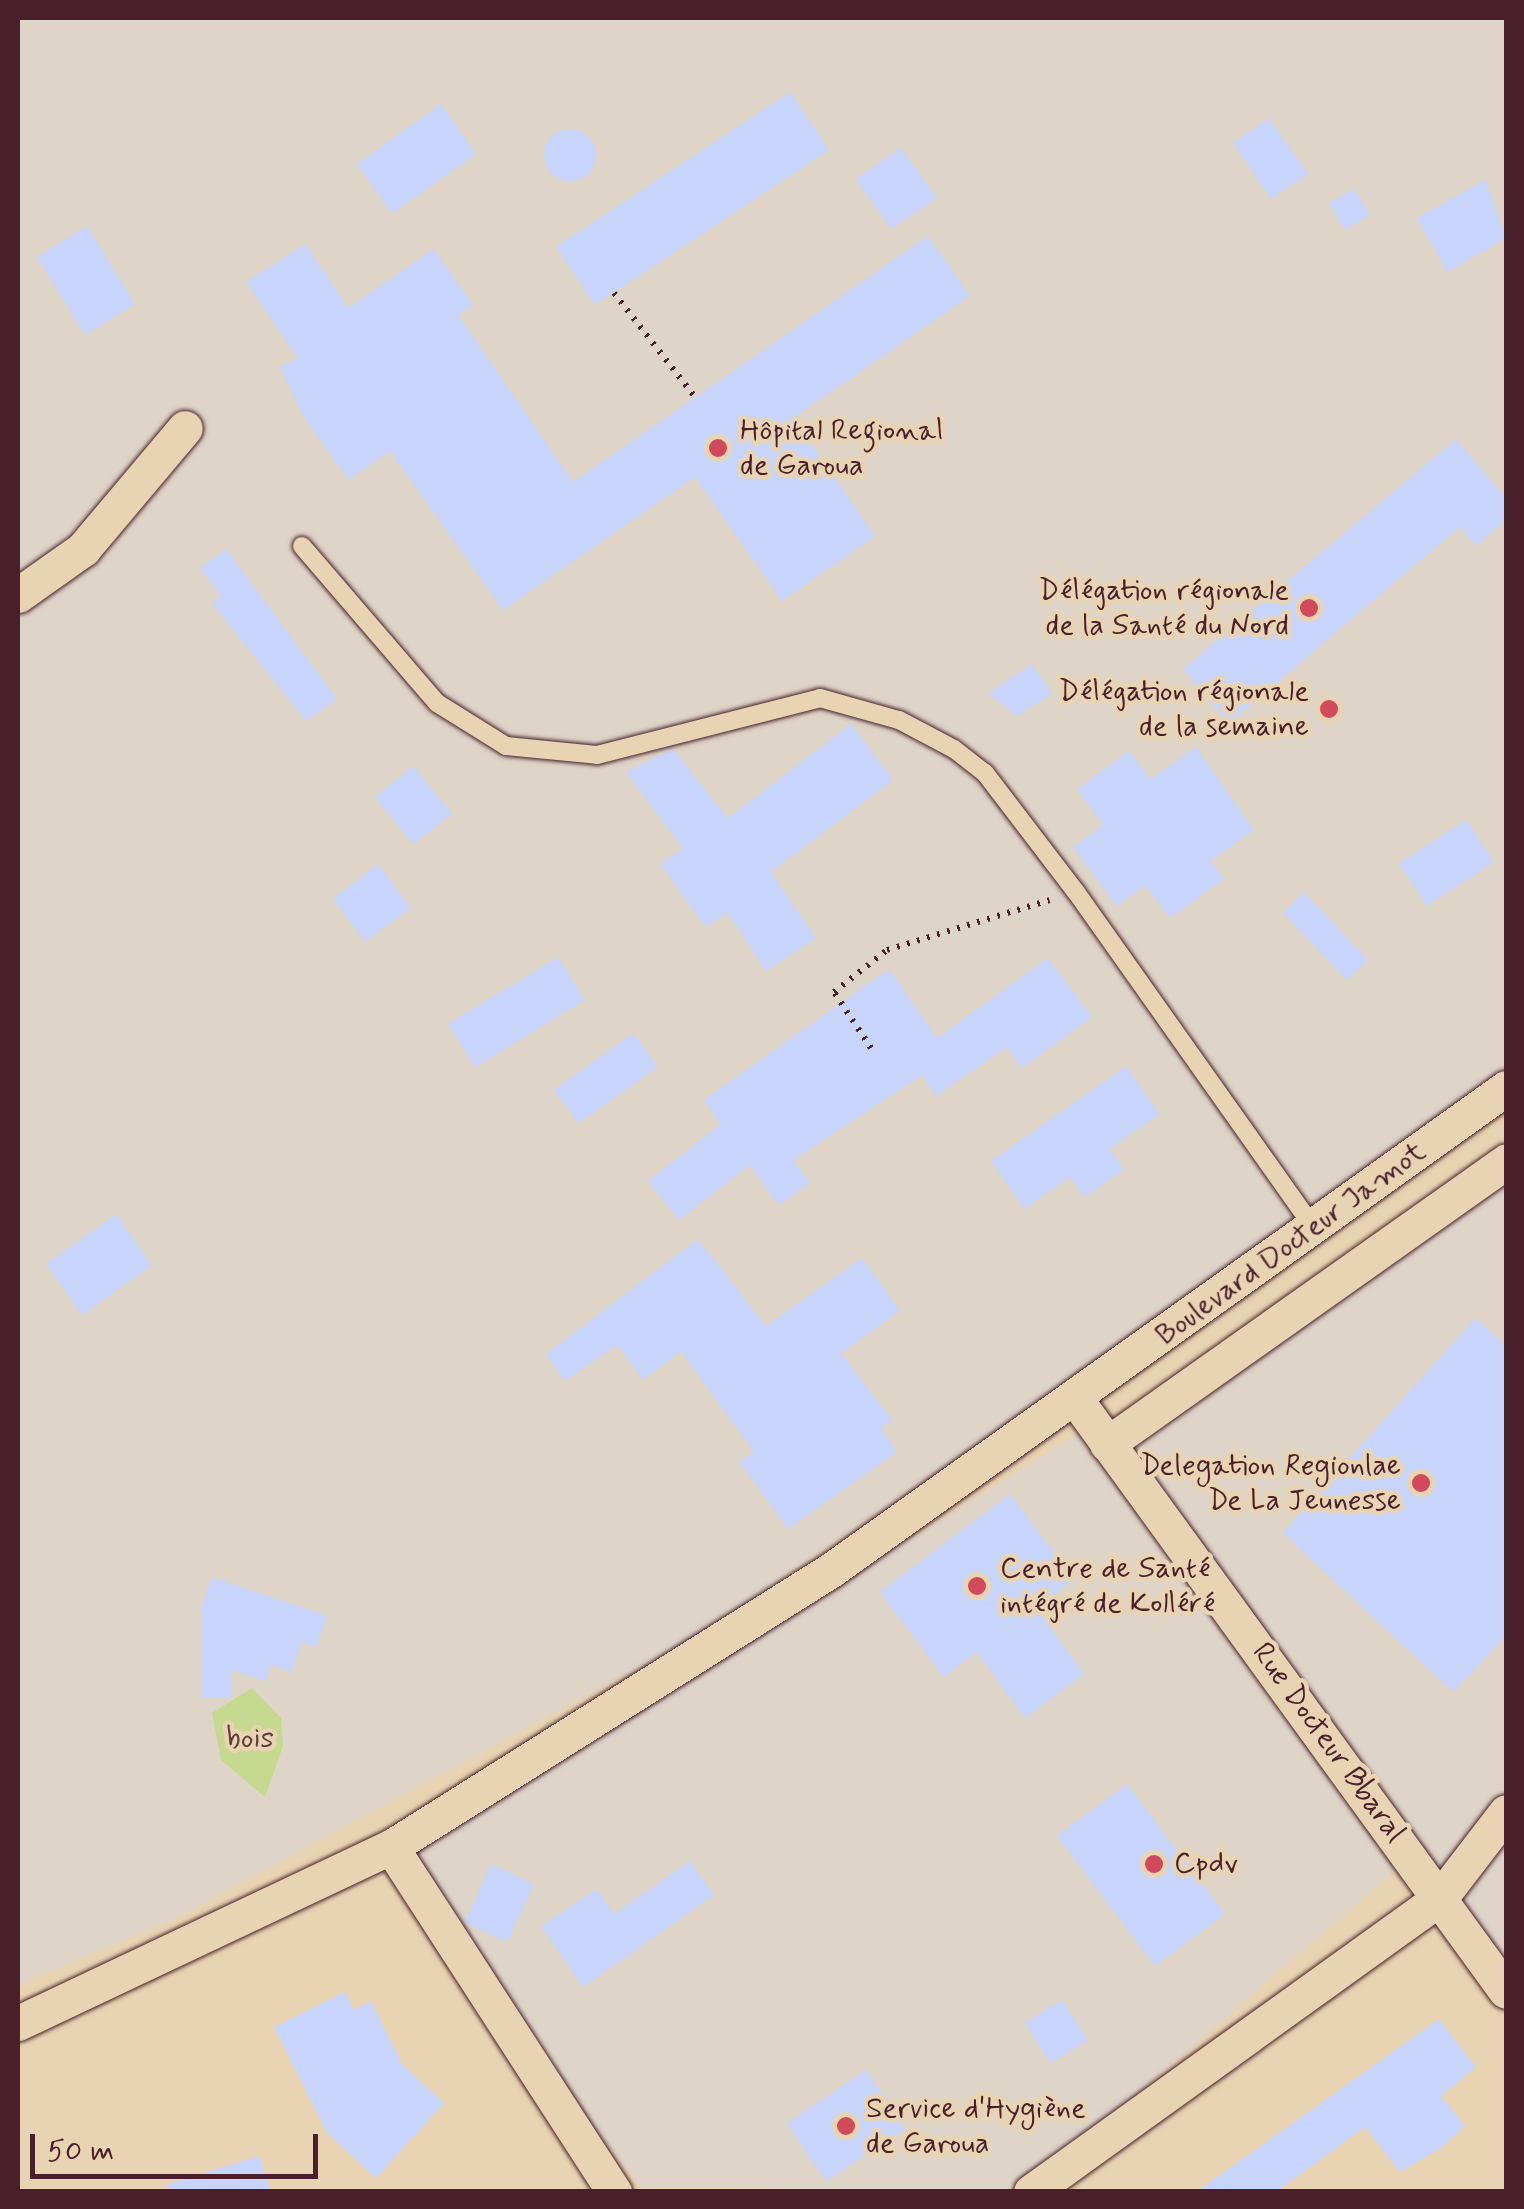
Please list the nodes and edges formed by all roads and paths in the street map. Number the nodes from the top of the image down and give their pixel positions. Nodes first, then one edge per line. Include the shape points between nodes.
1 (614, 292) dead end
2 (695, 397) dead end
3 (184, 428) dead end
4 (302, 546) dead end
5 (18, 594) edge
6 (1076, 892) junction
7 (871, 1048) dead end
8 (1506, 1088) edge
9 (1506, 1162) edge
10 (1314, 1228) junction
11 (1077, 1401) junction
12 (1107, 1444) junction
13 (1506, 1812) edge
14 (390, 1846) junction
15 (1440, 1898) junction
16 (1506, 1990) edge
17 (18, 2022) edge
18 (614, 2192) edge
19 (1032, 2192) edge

1 - 2 path
3 - 5 street via 83,549
4 - 6 lane via 437,704 506,746 597,755 782,705 858,705 985,773
6 - 7 path via 887,950 834,992
6 - 10 lane
8 - 10 street, Boulevard Docteur Jamot
9 - 12 street, Boulevard Docteur Jamot
10 - 11 street, Boulevard Docteur Jamot
11 - 12 street, Rue Docteur Bbaral
11 - 14 street, Boulevard Docteur Jamot via 831,1570
12 - 15 street, Rue Docteur Bbaral
13 - 15 street
14 - 17 street, Boulevard Docteur Jamot
14 - 18 street
15 - 16 street, Rue Docteur Bbaral
15 - 19 street

